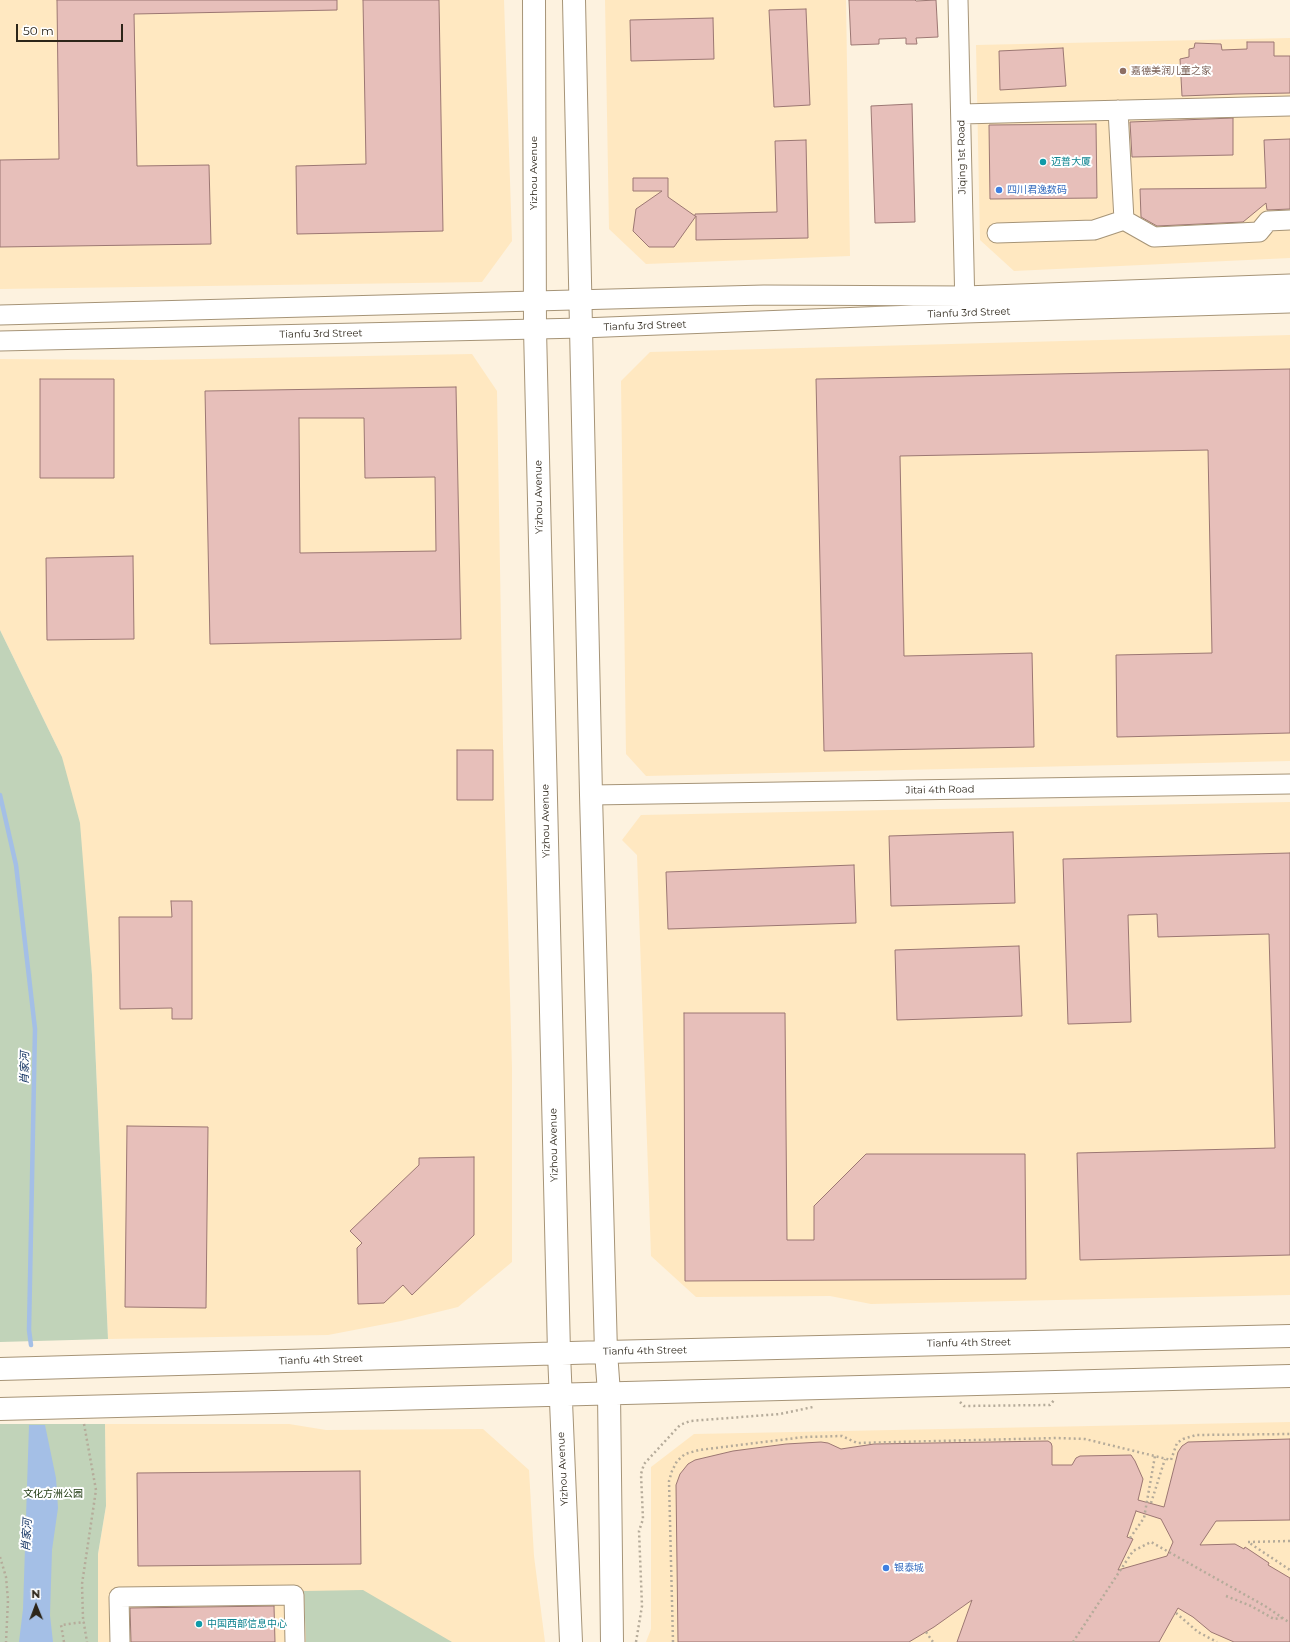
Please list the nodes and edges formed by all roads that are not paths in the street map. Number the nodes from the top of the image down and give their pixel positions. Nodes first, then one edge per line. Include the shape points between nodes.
1 (534, 0) edge
2 (574, 0) edge
3 (958, 0) edge
4 (1290, 106) edge
5 (1118, 110) junction
6 (961, 114) junction
7 (1124, 220) junction
8 (1290, 220) edge
9 (997, 233) dead end
10 (1290, 284) edge
11 (580, 299) junction
12 (534, 300) junction
13 (1290, 303) edge
14 (965, 304) junction
15 (0, 315) edge
16 (582, 328) junction
17 (535, 329) junction
18 (0, 341) edge
19 (1290, 784) edge
20 (591, 795) junction
21 (1290, 1336) edge
22 (606, 1352) junction
23 (559, 1354) junction
24 (0, 1369) edge
25 (1290, 1376) edge
26 (609, 1394) junction
27 (560, 1395) junction
28 (0, 1409) edge
29 (120, 1642) edge
30 (295, 1642) edge
31 (571, 1642) edge
32 (612, 1642) edge

1 - 12 main road, Yizhou Avenue
2 - 11 main road
3 - 6 street, Jiqing 1st Road
4 - 5 street
5 - 6 street
5 - 7 street
6 - 14 street, Jiqing 1st Road
7 - 8 street via 1154,237 1259,232 1268,221
7 - 9 street via 1094,230
10 - 14 street, Tianfu 3rd Street
11 - 12 street, Tianfu 3rd Street
11 - 14 street, Tianfu 3rd Street via 764,295
11 - 16 main road
12 - 15 street, Tianfu 3rd Street
12 - 17 main road, Yizhou Avenue
13 - 14 street, Tianfu 3rd Street
14 - 16 street, Tianfu 3rd Street
16 - 17 street, Tianfu 3rd Street
16 - 20 main road
17 - 18 street, Tianfu 3rd Street
17 - 23 main road, Yizhou Avenue
19 - 20 street, Jitai 4th Road
20 - 22 main road
21 - 22 main road, Tianfu 4th Street
22 - 23 main road, Tianfu 4th Street
22 - 26 main road
23 - 24 main road, Tianfu 4th Street
23 - 27 main road, Yizhou Avenue
25 - 26 main road
26 - 27 main road
26 - 32 main road
27 - 28 main road
27 - 31 main road, Yizhou Avenue
29 - 30 street via 119,1597 294,1595

